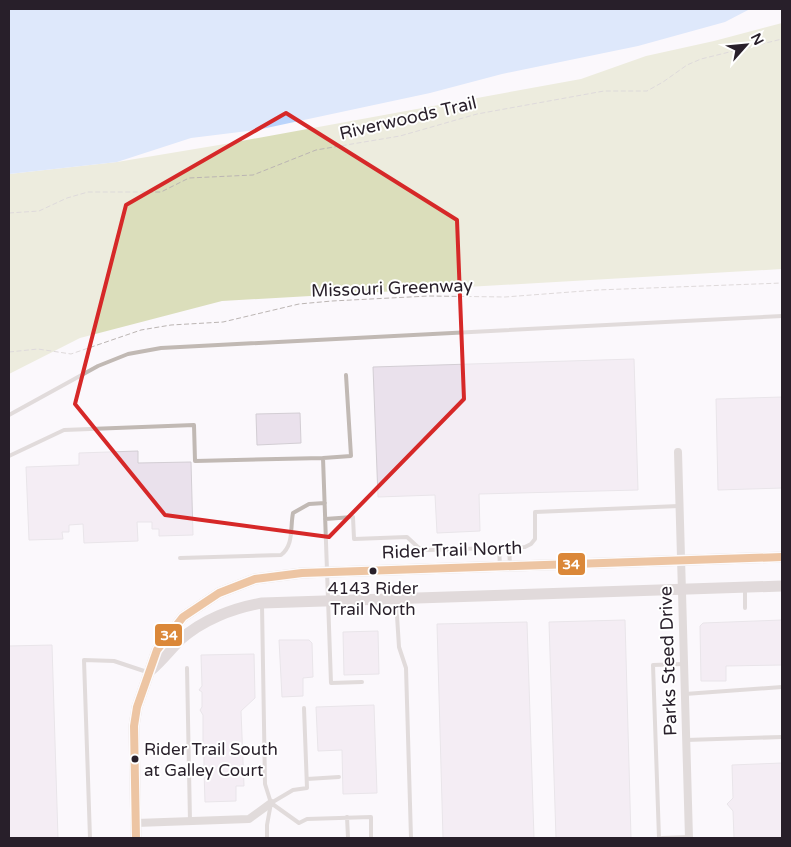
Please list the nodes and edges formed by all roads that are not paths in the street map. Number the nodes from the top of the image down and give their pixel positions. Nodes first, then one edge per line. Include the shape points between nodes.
1 (782, 316) edge
2 (346, 376) dead end
3 (9, 415) edge
4 (678, 452) dead end
5 (9, 456) edge
6 (323, 458) junction
7 (325, 503) junction
8 (679, 506) junction
9 (326, 519) junction
10 (499, 548) junction
11 (509, 548) junction
12 (782, 557) edge
13 (180, 558) dead end
14 (680, 560) junction
15 (505, 565) junction
16 (328, 573) junction
17 (782, 586) edge
18 (745, 588) junction
19 (681, 590) junction
20 (396, 598) junction
21 (328, 600) junction
22 (262, 603) junction
23 (745, 608) dead end
24 (158, 659) junction
25 (683, 664) junction
26 (187, 668) dead end
27 (149, 673) junction
28 (362, 682) dead end
29 (782, 687) edge
30 (684, 694) junction
31 (304, 708) dead end
32 (782, 737) edge
33 (686, 740) junction
34 (339, 778) dead end
35 (307, 779) junction
36 (271, 803) junction
37 (347, 817) junction
38 (190, 821) junction
39 (136, 823) junction
40 (90, 838) edge
41 (136, 838) edge
42 (267, 838) edge
43 (348, 838) edge
44 (371, 838) edge
45 (411, 838) edge
46 (660, 838) edge
47 (689, 838) edge

1 - 3 lane via 161,348 128,354 98,366
2 - 6 lane via 351,456
4 - 8 street, Parks Steed Drive
5 - 6 lane via 64,430 194,426 195,462
6 - 7 lane
7 - 9 lane
7 - 13 lane via 309,504 293,513 290,542 281,555
8 - 11 lane via 535,512 535,539 525,547
8 - 14 street, Parks Steed Drive
9 - 10 lane via 354,517 354,539 407,537 419,548 428,550
9 - 16 lane
10 - 11 lane
10 - 15 lane
11 - 15 lane
12 - 14 street, Rider Trail North
14 - 15 street, Rider Trail North
14 - 19 street, Parks Steed Drive
15 - 16 street, Rider Trail North
16 - 21 lane
16 - 24 street, Rider Trail North via 254,579 218,593 184,617 157,650
17 - 18 street
18 - 19 street
18 - 23 lane
19 - 20 street
19 - 25 street, Parks Steed Drive
20 - 21 street
20 - 45 lane via 399,647 406,668
21 - 22 street
21 - 28 lane via 331,683
22 - 24 street via 241,606 199,627
22 - 36 lane via 265,784
24 - 27 street
25 - 30 street, Parks Steed Drive
25 - 46 lane via 653,665
26 - 38 lane
27 - 39 street via 134,726
27 - 40 lane via 114,661 84,660
29 - 30 lane
30 - 33 street, Parks Steed Drive
31 - 35 lane
32 - 33 lane
33 - 47 street, Parks Steed Drive
34 - 35 lane
35 - 36 lane via 307,788 293,790
36 - 37 lane via 299,823 306,819
36 - 38 street via 249,819
36 - 42 lane
37 - 43 lane
37 - 44 lane via 371,816
38 - 39 street
39 - 41 street
46 - 47 lane

